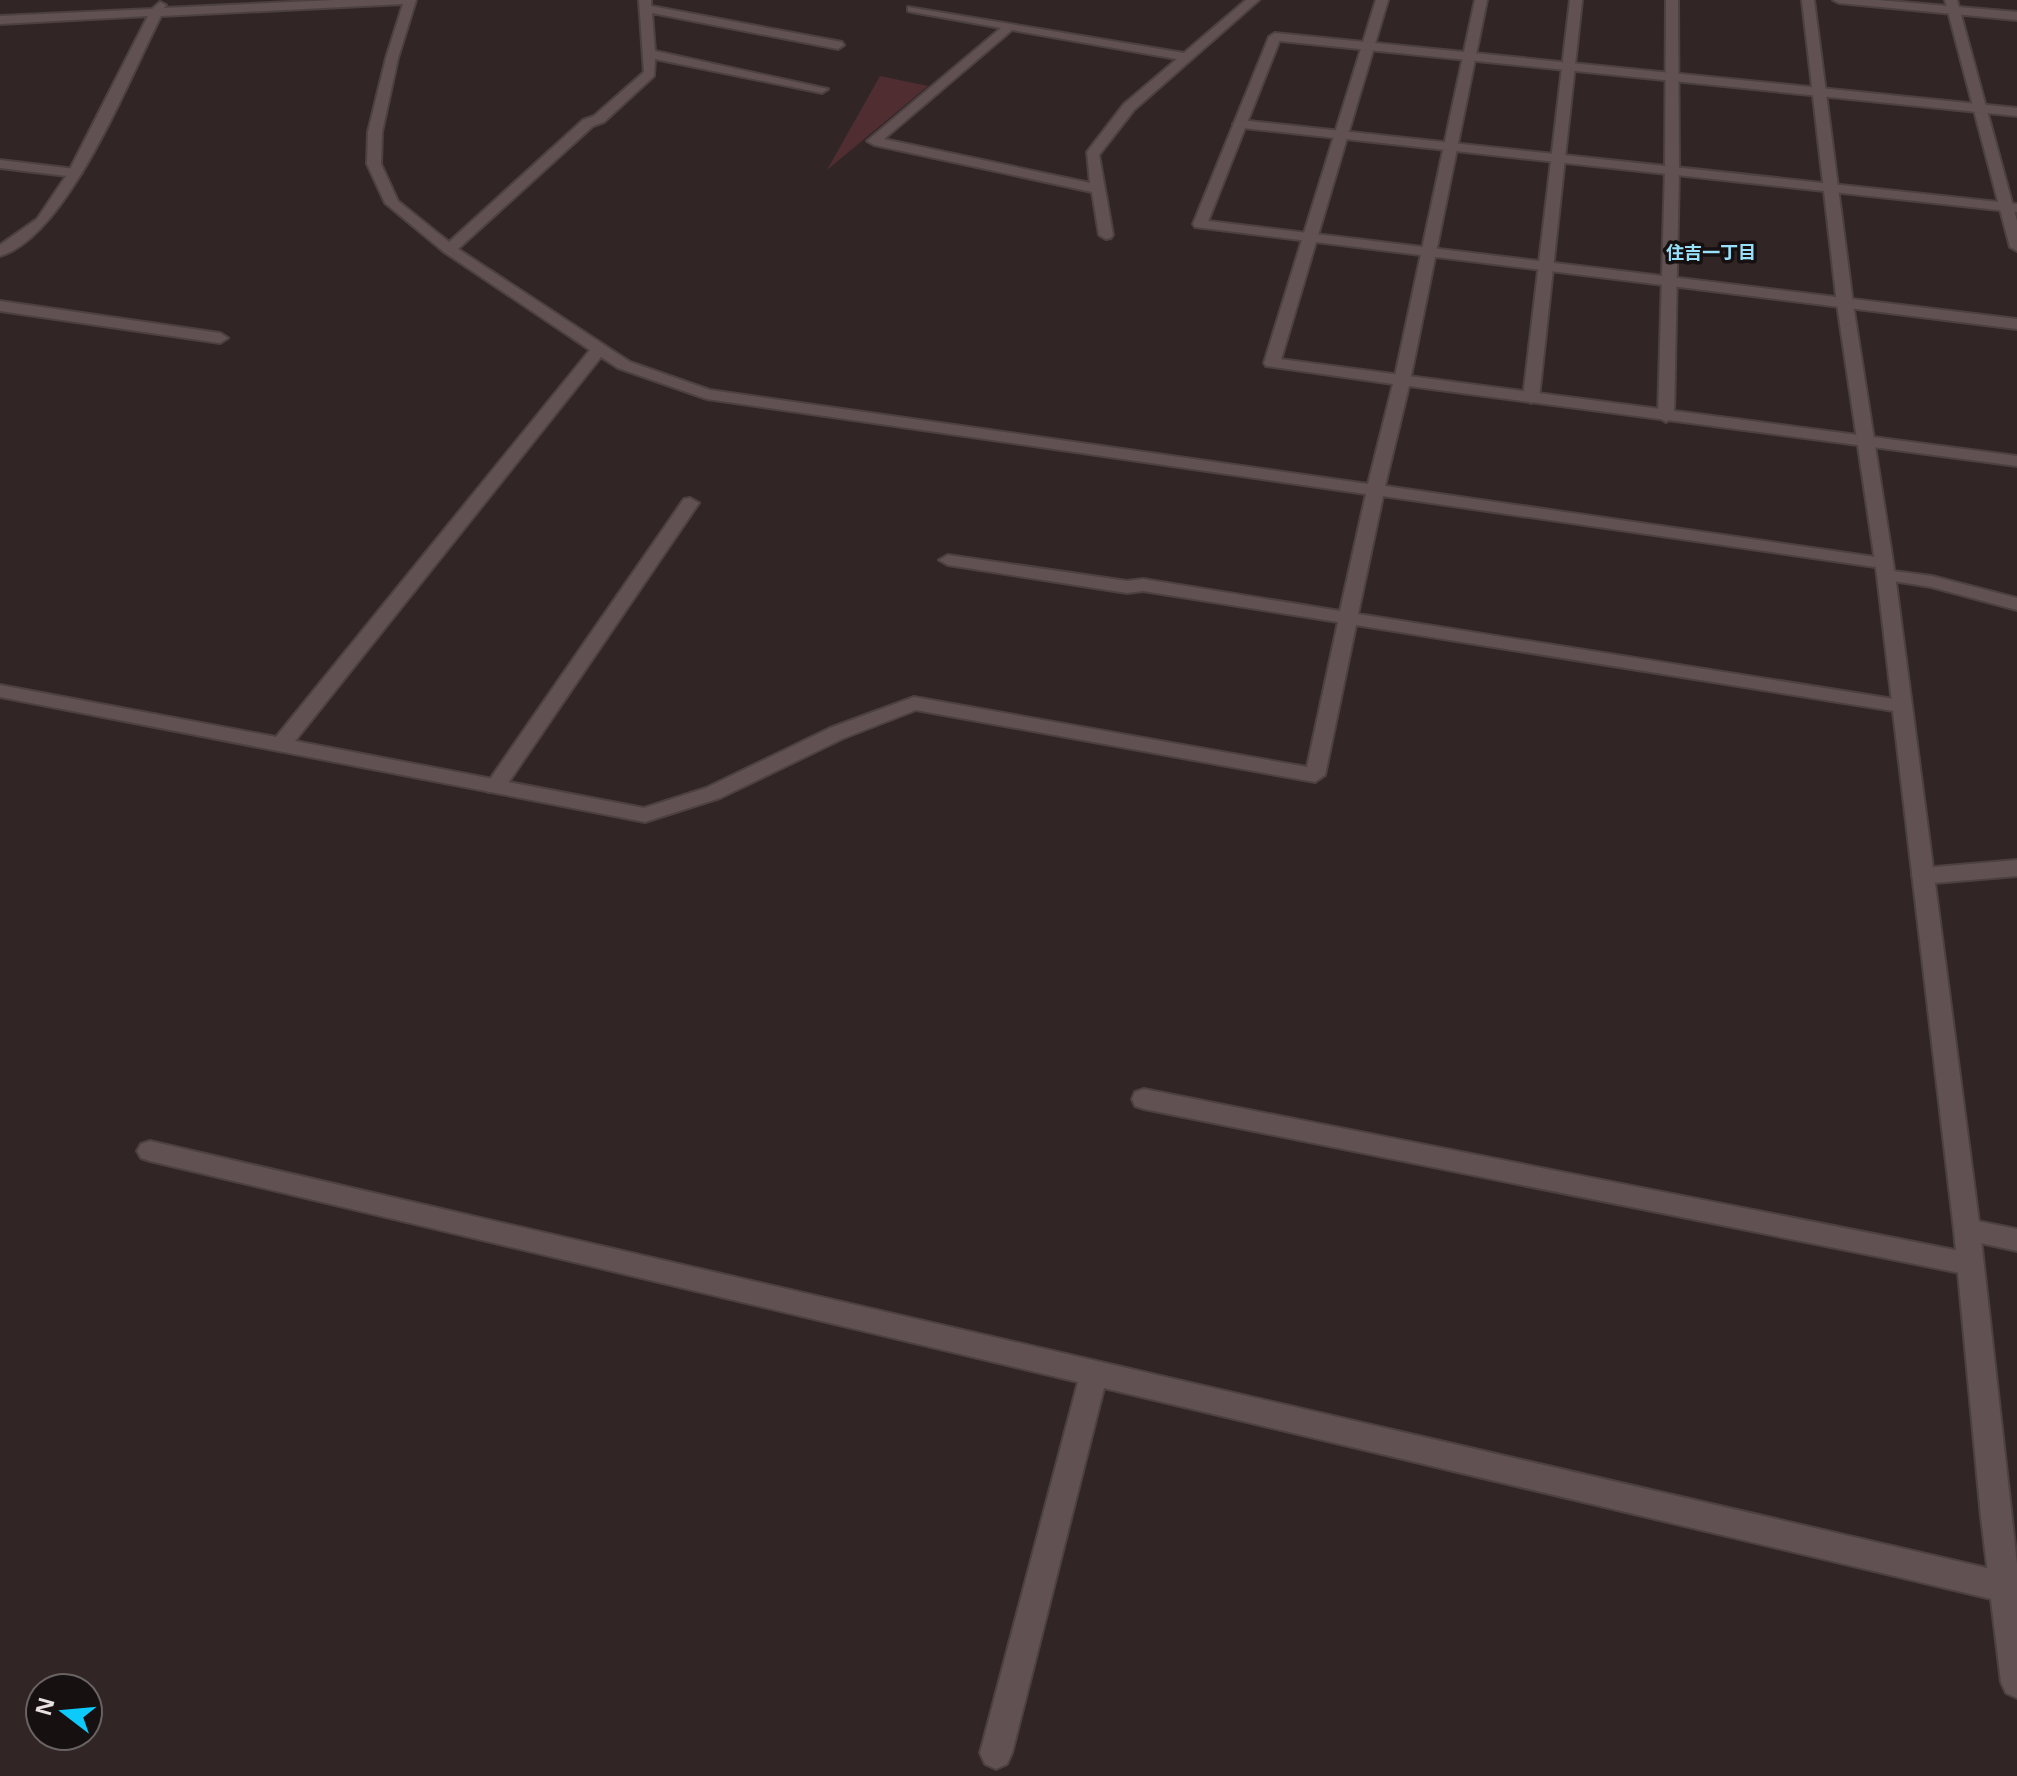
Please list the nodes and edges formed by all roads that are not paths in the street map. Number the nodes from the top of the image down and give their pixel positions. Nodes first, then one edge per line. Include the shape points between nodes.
1 (162, 0) edge
2 (408, 0) edge
3 (1253, 0) edge
4 (1382, 0) edge
5 (1481, 0) edge
6 (1576, 0) edge
7 (1672, 0) edge
8 (1808, 0) edge
9 (1839, 0) edge
10 (645, 4) edge
11 (1953, 5) edge
12 (912, 9) dead end
13 (156, 13) junction
14 (2017, 16) edge
15 (0, 20) edge
16 (1010, 26) junction
17 (838, 45) dead end
18 (1368, 47) junction
19 (649, 54) junction
20 (1186, 57) junction
21 (1469, 57) junction
22 (1569, 67) junction
23 (1672, 77) junction
24 (822, 89) dead end
25 (1820, 92) junction
26 (1980, 108) junction
27 (2017, 112) edge
28 (1240, 124) junction
29 (1341, 135) junction
30 (1451, 147) junction
31 (1559, 158) junction
32 (0, 164) edge
33 (1672, 170) junction
34 (75, 173) junction
35 (1833, 187) junction
36 (1098, 189) junction
37 (2011, 207) edge
38 (1106, 235) dead end
39 (1310, 238) junction
40 (2017, 247) edge
41 (449, 249) junction
42 (0, 252) edge
43 (1429, 253) junction
44 (1547, 267) junction
45 (1670, 283) junction
46 (1845, 304) junction
47 (0, 306) edge
48 (2017, 324) edge
49 (220, 338) dead end
50 (599, 349) junction
51 (1402, 381) junction
52 (1531, 398) junction
53 (1666, 417) junction
54 (1865, 440) junction
55 (2017, 461) edge
56 (1375, 491) junction
57 (690, 503) dead end
58 (948, 560) dead end
59 (1884, 569) junction
60 (2017, 604) edge
61 (1347, 619) junction
62 (0, 691) edge
63 (1900, 706) junction
64 (279, 747) junction
65 (495, 787) junction
66 (2017, 868) edge
67 (1923, 876) junction
68 (1144, 1099) dead end
69 (150, 1151) dead end
70 (1967, 1230) junction
71 (2017, 1240) edge
72 (1970, 1264) junction
73 (1094, 1372) junction
74 (2006, 1520) edge
75 (2004, 1587) junction
76 (2017, 1682) edge
77 (996, 1753) dead end

1 - 13 street
2 - 13 street
2 - 41 street via 375,132 374,164 392,203
3 - 20 street
4 - 18 street
5 - 21 street
6 - 22 street
7 - 23 street
8 - 25 street
9 - 11 street
10 - 17 street
10 - 19 street
11 - 14 street
11 - 26 street
12 - 16 street
13 - 15 street
13 - 34 street
16 - 20 street
16 - 36 street via 874,141
18 - 21 street
18 - 28 street via 1275,37
18 - 29 street
19 - 24 street
19 - 41 street via 650,73
20 - 36 street via 1129,107 1092,155
21 - 22 street
21 - 30 street
22 - 23 street
22 - 31 street
23 - 25 street
23 - 33 street
25 - 26 street
25 - 35 street
26 - 27 street
26 - 37 street
28 - 29 street
28 - 39 street via 1200,224
29 - 30 street
29 - 39 street
30 - 31 street
30 - 43 street
31 - 33 street
31 - 44 street
32 - 34 street
33 - 35 street
33 - 45 street
34 - 42 street via 42,222
35 - 37 street
35 - 46 street
36 - 38 street
37 - 40 street
39 - 43 street
39 - 51 street via 1272,363
41 - 50 street
43 - 44 street
43 - 51 street
44 - 45 street
44 - 52 street
45 - 46 street
45 - 53 street
46 - 48 street
46 - 54 street
47 - 49 street
50 - 56 street via 624,365 707,394
50 - 64 street
51 - 52 street
51 - 56 street
52 - 53 street
53 - 54 street
54 - 55 street
54 - 59 street
56 - 59 street
56 - 61 street
57 - 65 street
58 - 61 street
59 - 60 street
59 - 63 street
61 - 63 street
61 - 65 street via 1315,775 914,703 837,733 713,793 645,815
62 - 64 street
63 - 67 street
64 - 65 street
66 - 67 street
67 - 70 street
68 - 72 street
69 - 73 street
70 - 71 street
70 - 72 street
72 - 74 street
73 - 75 street
73 - 77 street
74 - 75 street
75 - 76 street

